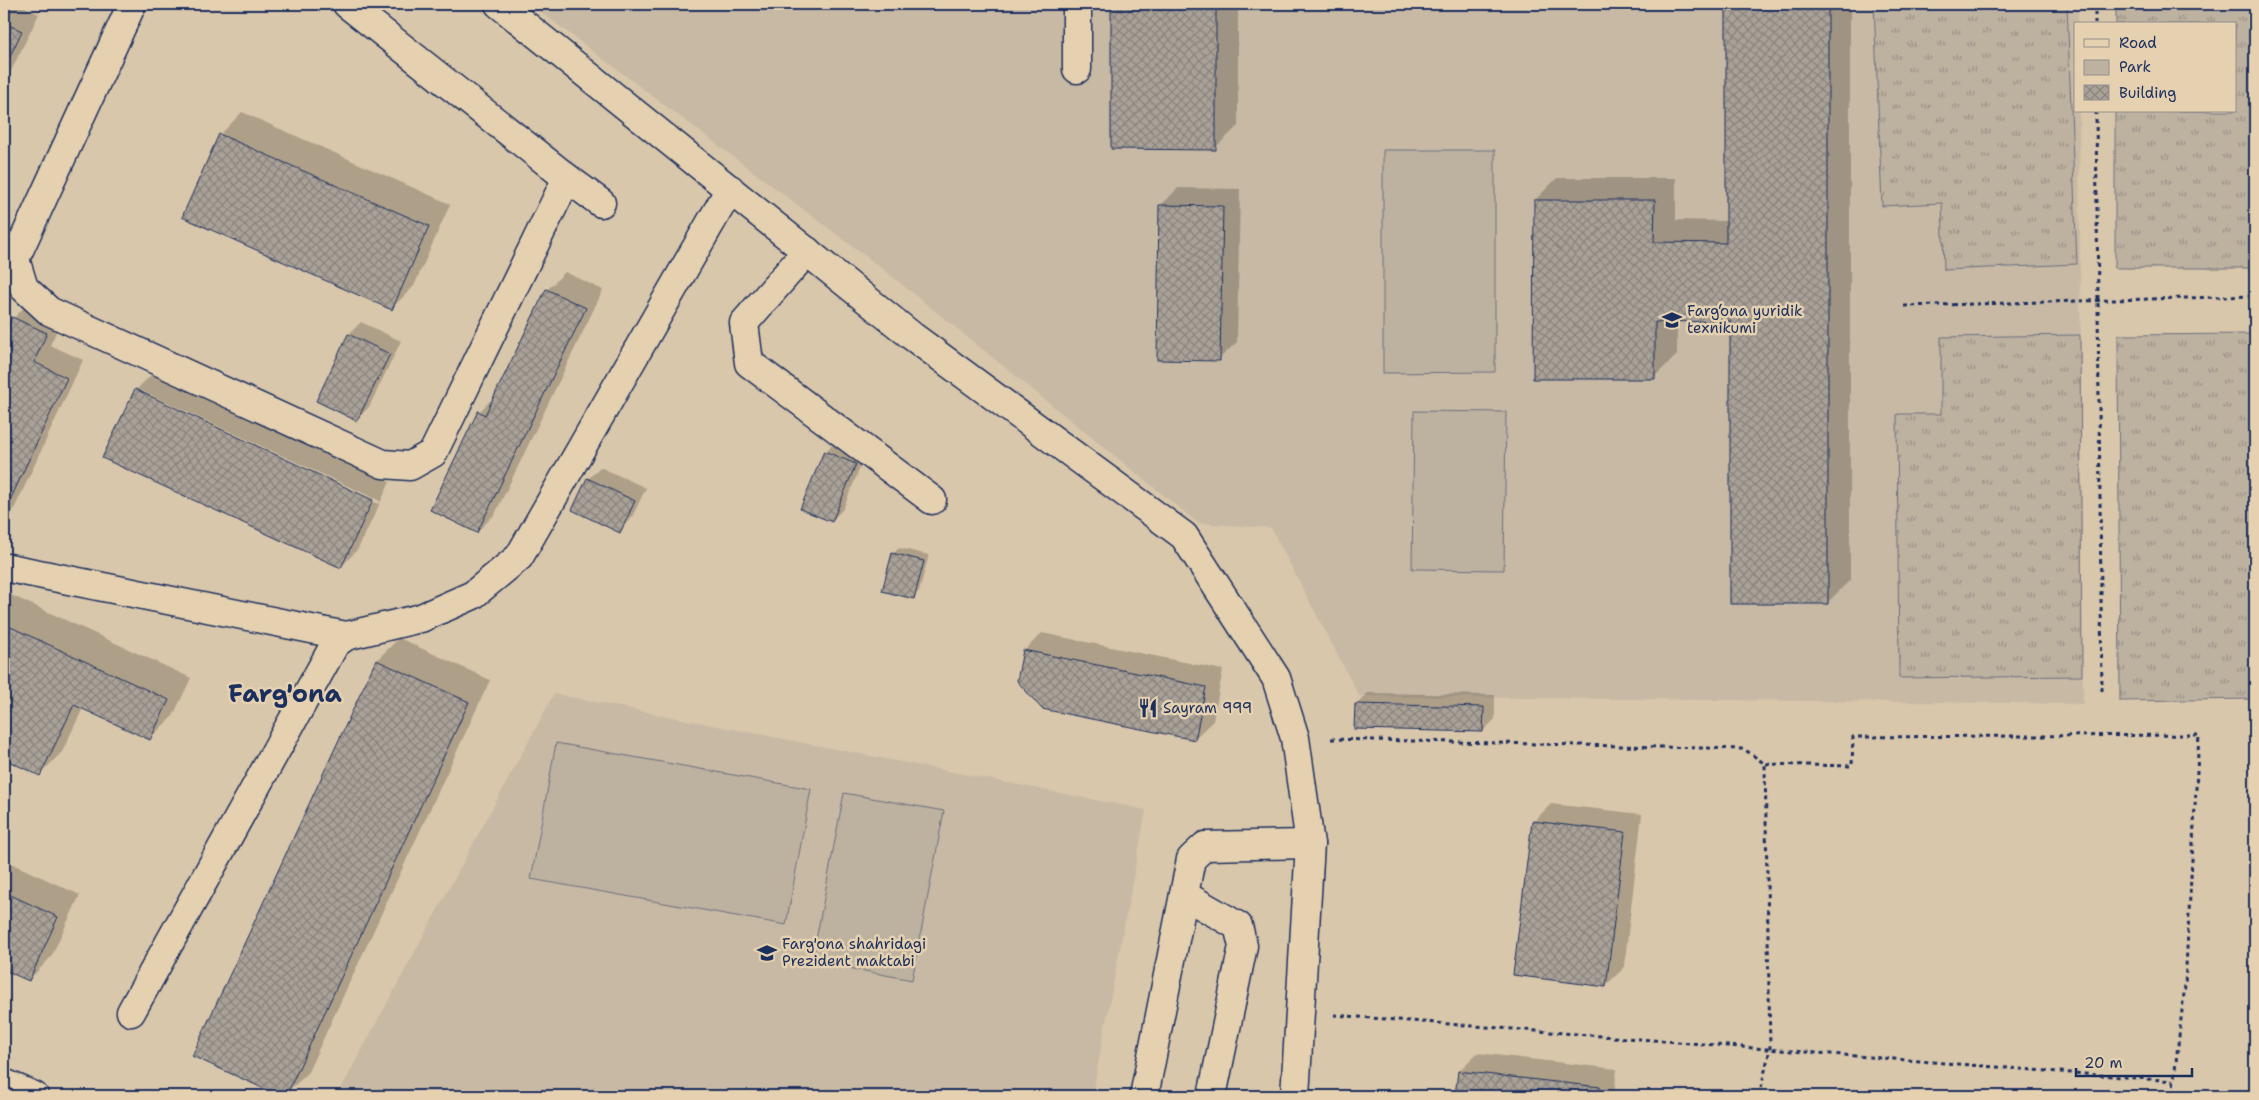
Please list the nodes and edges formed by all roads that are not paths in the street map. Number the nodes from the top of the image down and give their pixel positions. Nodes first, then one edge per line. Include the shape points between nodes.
1 (132, 4) edge
2 (347, 4) edge
3 (499, 4) edge
4 (1077, 4) edge
5 (1077, 69) dead end
6 (567, 178) junction
7 (730, 189) junction
8 (601, 203) dead end
9 (807, 251) junction
10 (932, 500) dead end
11 (9, 568) dead end
12 (346, 636) junction
13 (1310, 844) junction
14 (1184, 895) junction
15 (131, 1012) dead end
16 (4, 1083) edge
17 (34, 1096) edge
18 (1144, 1096) edge
19 (1212, 1096) edge
20 (1295, 1096) edge

1 - 6 street via 15,259 24,288 49,311 383,464 410,466 433,454
2 - 6 street
3 - 7 street
4 - 5 street
6 - 8 street
7 - 9 street
7 - 12 street via 520,557 473,594 421,618
9 - 10 street via 744,323 748,364
9 - 13 street via 912,336 1184,536 1276,678 1295,738
11 - 12 street
12 - 15 street via 335,644
13 - 14 street via 1205,846 1191,859
13 - 20 street
14 - 18 street
14 - 19 street via 1238,926 1243,946
16 - 17 street

